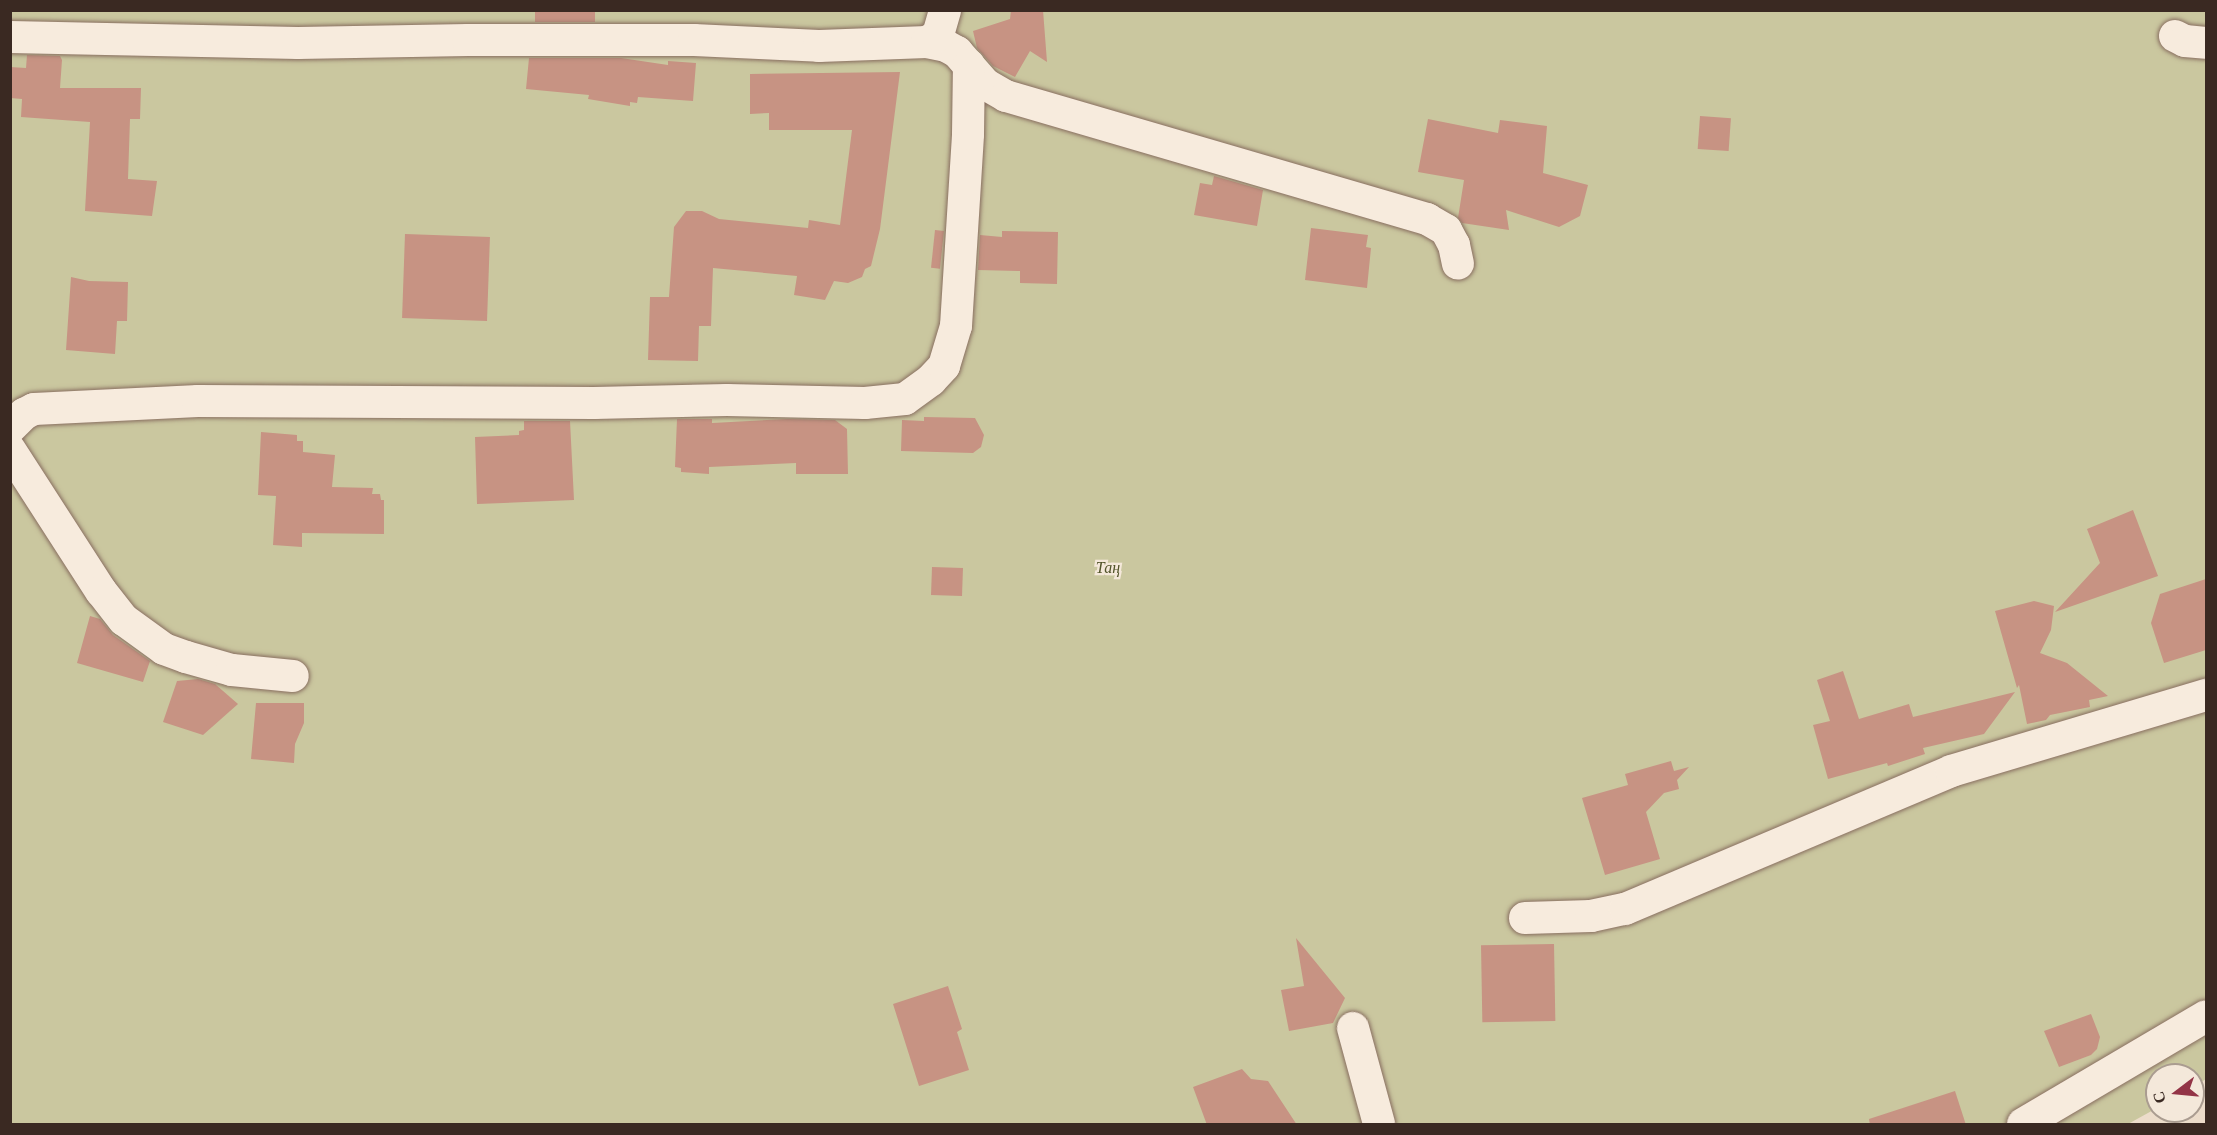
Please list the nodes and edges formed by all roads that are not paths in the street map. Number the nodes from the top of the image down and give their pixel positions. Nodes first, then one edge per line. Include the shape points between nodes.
1 (945, 10) edge
2 (2175, 36) dead end
3 (10, 37) edge
4 (927, 42) junction
5 (2206, 43) edge
6 (969, 65) junction
7 (1458, 264) dead end
8 (10, 428) edge
9 (10, 450) edge
10 (293, 676) dead end
11 (2206, 695) edge
12 (1525, 918) dead end
13 (2206, 1016) edge
14 (1353, 1028) dead end
15 (1379, 1125) edge
16 (2023, 1125) edge

1 - 4 street via 938,35
2 - 5 street
3 - 4 street via 298,43 694,40 819,46
4 - 6 street via 957,52
6 - 7 street via 985,84 1006,96 1427,219 1446,230
6 - 8 street via 956,326 944,366 905,399 864,403 727,400 594,404 198,401 42,408 24,414
9 - 10 street via 100,591 124,620 164,649 186,657 232,670
11 - 12 street via 1951,771 1625,909 1591,916
13 - 16 street
14 - 15 street

